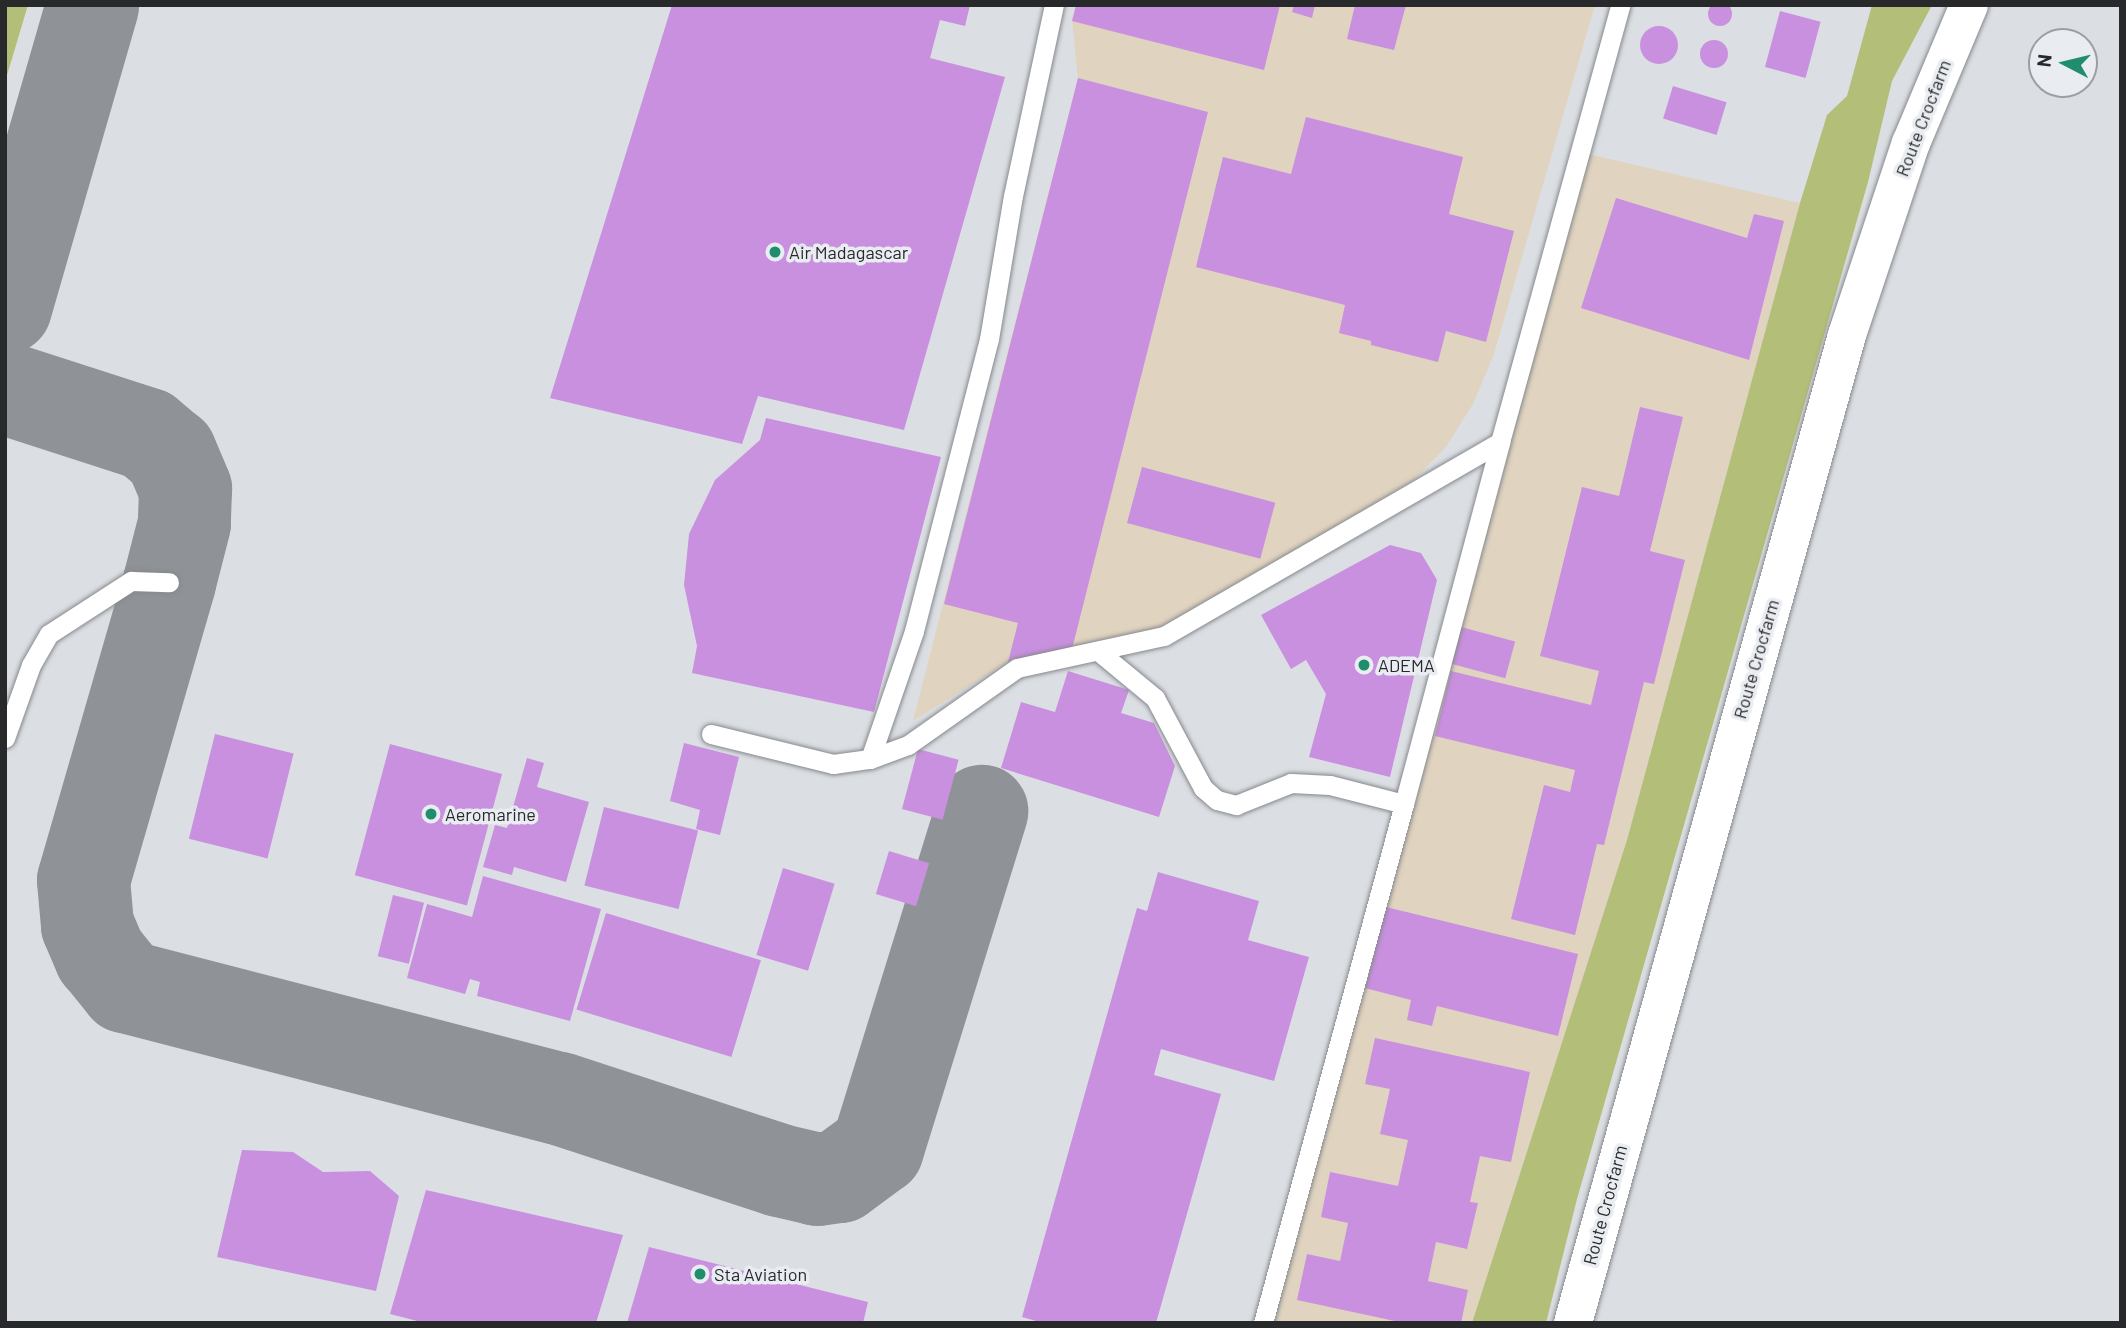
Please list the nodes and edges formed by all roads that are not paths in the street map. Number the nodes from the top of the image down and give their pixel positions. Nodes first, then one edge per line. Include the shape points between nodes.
1 (1055, 5) edge
2 (1620, 5) edge
3 (1969, 5) edge
4 (1500, 442) junction
5 (169, 582) dead end
6 (1098, 651) junction
7 (711, 734) dead end
8 (5, 738) edge
9 (870, 759) junction
10 (1404, 804) junction
11 (1263, 1323) edge
12 (1573, 1323) edge

1 - 9 lane via 1013,196 989,339 914,632
2 - 4 lane
3 - 12 street, Route Crocfarm via 1911,143 1847,335
4 - 6 lane via 1164,636
4 - 10 lane
5 - 8 lane via 131,581 49,635 31,665
6 - 9 lane via 1061,654 1017,668 908,745
6 - 10 lane via 1155,698 1203,788 1217,800 1236,805 1291,783 1330,785
7 - 9 lane via 833,764
10 - 11 lane

